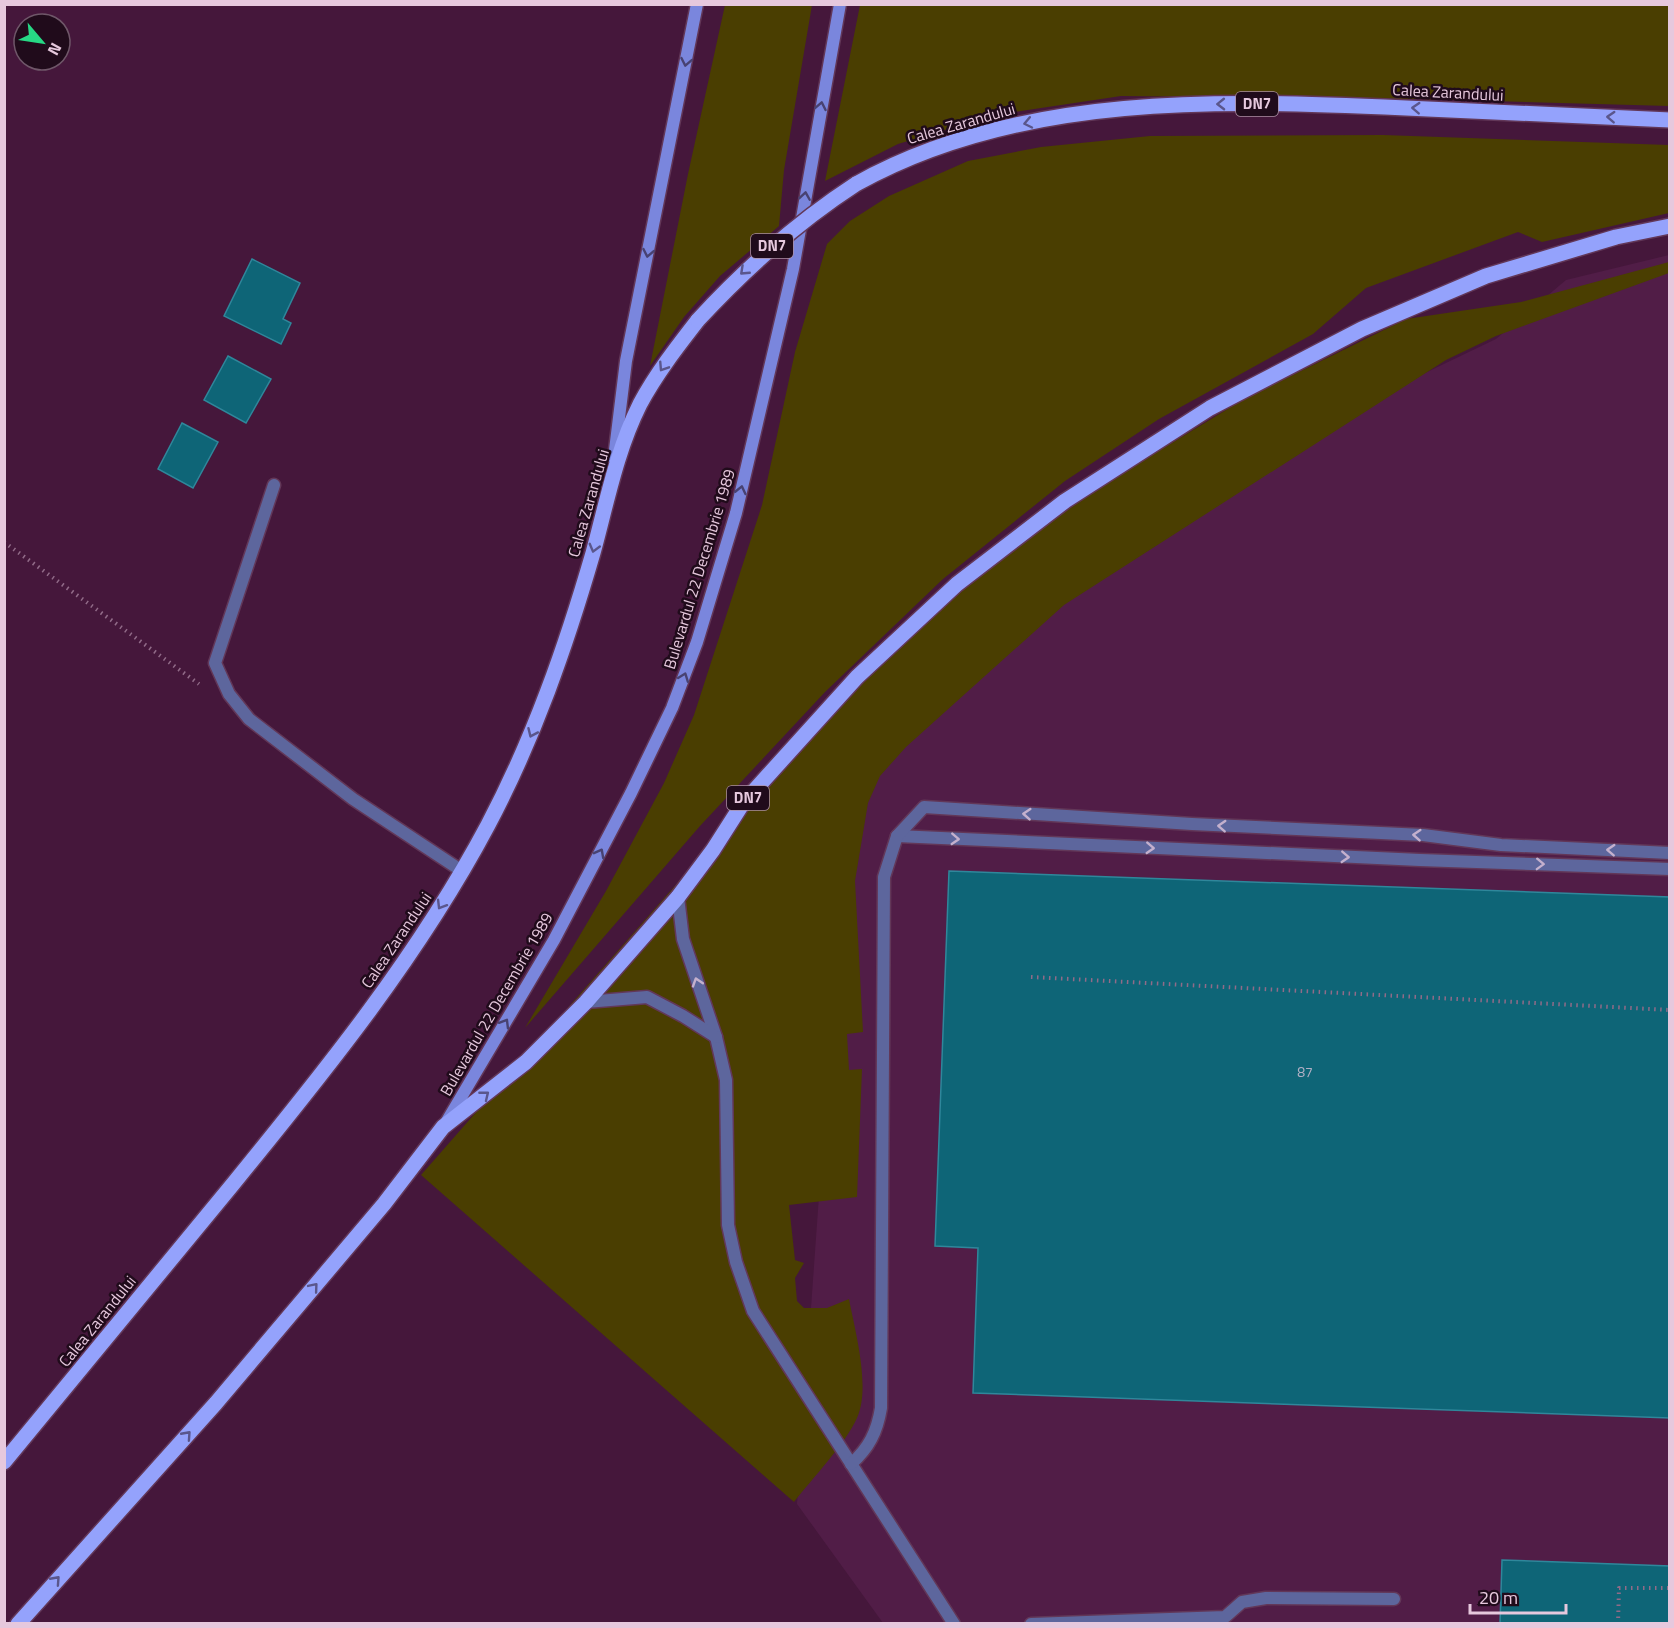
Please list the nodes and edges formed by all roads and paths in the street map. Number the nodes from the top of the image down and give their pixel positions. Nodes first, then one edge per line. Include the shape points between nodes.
1 (697, 4) edge
2 (840, 4) edge
3 (1670, 120) edge
4 (1670, 226) edge
5 (612, 471) junction
6 (274, 485) dead end
7 (4, 542) edge
8 (202, 685) dead end
9 (897, 836) junction
10 (1670, 853) edge
11 (1670, 868) edge
12 (462, 871) junction
13 (678, 897) junction
14 (1030, 977) dead end
15 (586, 1002) junction
16 (1670, 1010) edge
17 (716, 1037) junction
18 (443, 1127) junction
19 (4, 1462) edge
20 (850, 1464) junction
21 (1670, 1588) edge
22 (1394, 1599) dead end
23 (1225, 1620) edge
24 (18, 1623) edge
25 (954, 1623) edge
26 (1030, 1623) edge
27 (1618, 1623) edge

1 -> 5 main road via 626,362
18 -> 2 main road, Bulevardul 22 Decembrie 1989 via 554,940 632,793 672,708 697,642 736,513 793,269
3 -> 5 main road, Calea Zarandului / DN7, bridge via 1315,103 1186,104 1055,117 943,143 896,161 856,184 769,248 698,320 667,360 640,404
4 - 13 main road, DN7 via 1616,237 1486,276 1362,329 1210,408 1065,501 957,584 857,677 743,803
5 -> 12 main road, Calea Zarandului / DN7 via 594,549 540,714 510,782
6 - 12 street via 215,663 229,694 249,719 295,756
7 - 8 path
10 -> 9 street via 924,807
9 -> 11 street
9 - 20 street via 884,877 881,1408 865,1452
12 -> 19 main road, Calea Zarandului / DN7 via 365,1019
13 - 15 main road, DN7
17 -> 13 street via 683,939
14 - 16 path
15 - 17 street via 647,997
18 -> 15 main road, DN7 via 526,1062
17 - 20 street via 726,1080 728,1225 736,1262 753,1311
24 -> 18 main road, DN7 via 216,1403 384,1204
20 - 25 street
21 - 27 path via 1619,1588
22 - 23 street via 1266,1599 1242,1602
23 - 26 street

